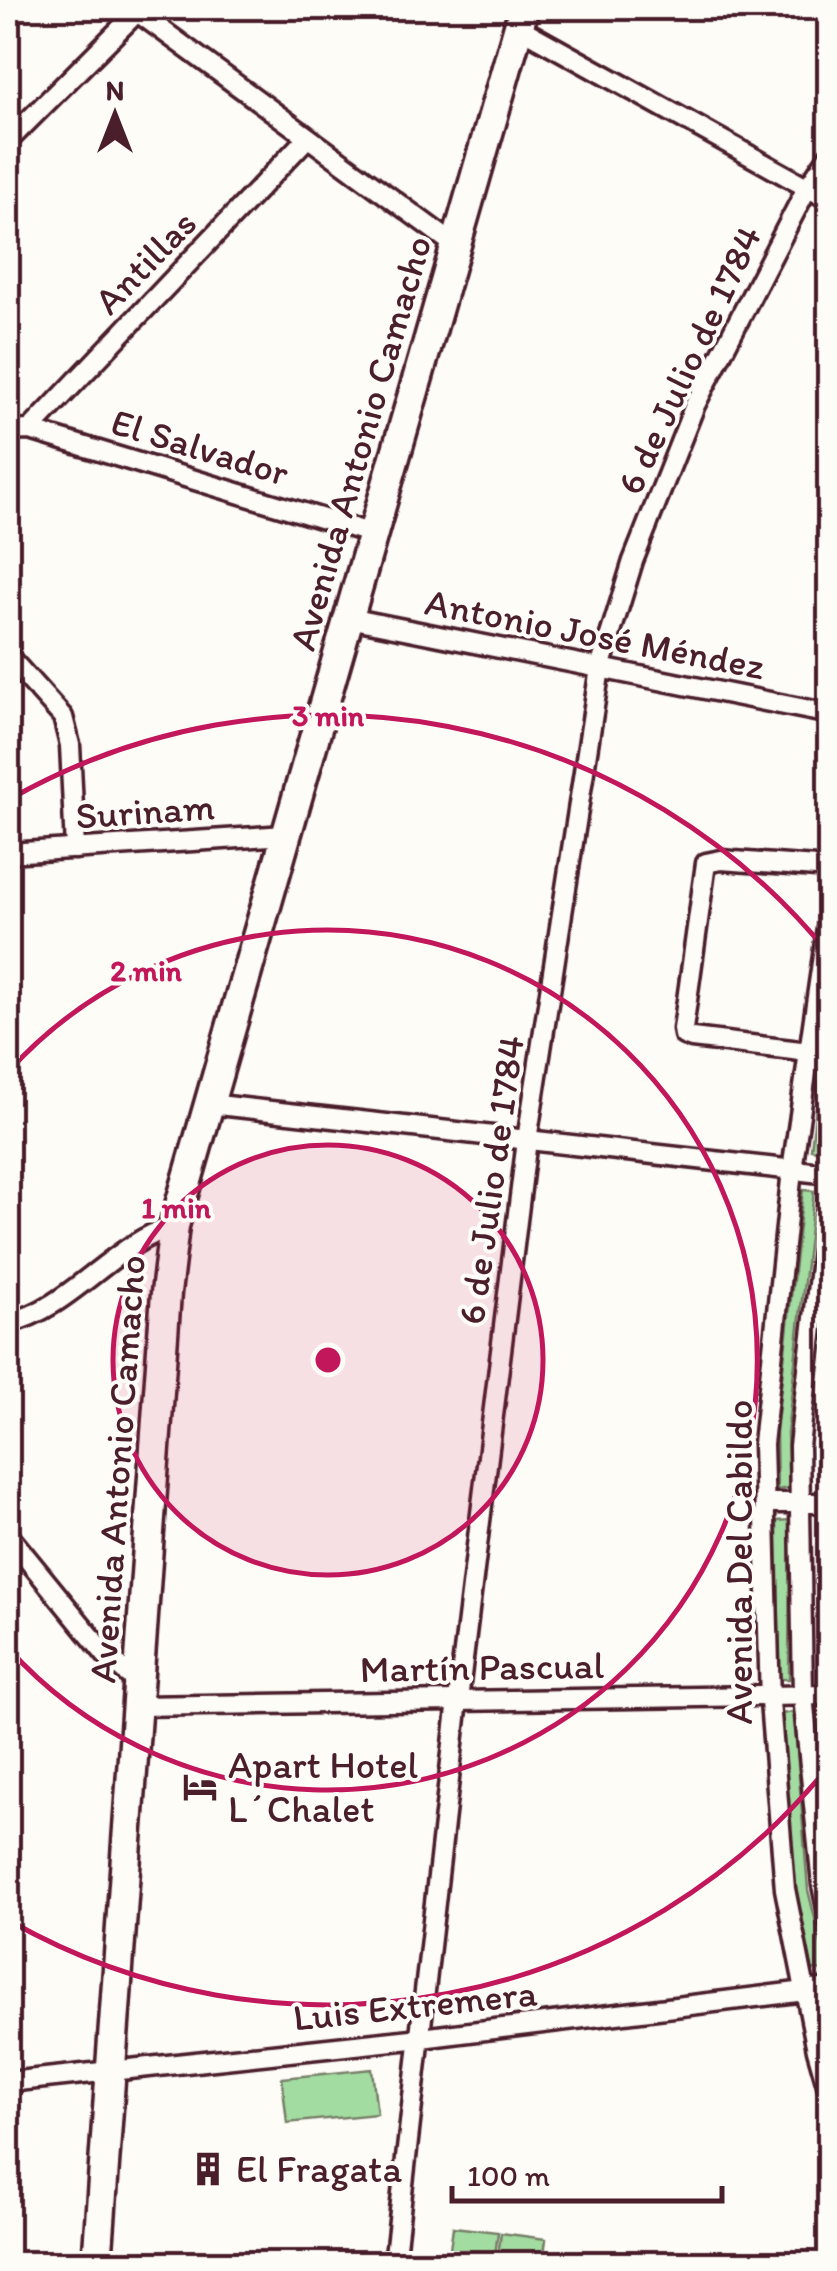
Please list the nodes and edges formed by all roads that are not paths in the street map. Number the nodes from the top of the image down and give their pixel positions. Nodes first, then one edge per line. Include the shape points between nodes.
1 (136, 9) edge
2 (521, 17) edge
3 (307, 138) junction
4 (8, 142) edge
5 (830, 154) edge
6 (807, 188) junction
7 (830, 200) edge
8 (456, 246) junction
9 (30, 430) junction
10 (8, 431) edge
11 (373, 534) junction
12 (348, 618) junction
13 (8, 656) edge
14 (600, 668) junction
15 (830, 714) edge
16 (286, 834) junction
17 (75, 848) junction
18 (8, 854) edge
19 (830, 868) edge
20 (830, 907) edge
21 (808, 1052) junction
22 (208, 1104) junction
23 (527, 1140) junction
24 (792, 1170) junction
25 (830, 1174) edge
26 (830, 1182) edge
27 (174, 1226) junction
28 (8, 1323) edge
29 (765, 1504) junction
30 (800, 1504) junction
31 (830, 1504) edge
32 (8, 1535) edge
33 (137, 1694) junction
34 (769, 1694) junction
35 (830, 1695) edge
36 (804, 1696) junction
37 (458, 1700) junction
38 (830, 1922) edge
39 (830, 1988) edge
40 (805, 1992) junction
41 (421, 2038) junction
42 (111, 2070) junction
43 (8, 2082) edge
44 (830, 2094) edge
45 (98, 2264) edge
46 (394, 2264) edge

1 - 3 street
1 - 4 street
2 - 6 street
2 - 8 street, Avenida Antonio Camacho
3 - 8 street
3 - 9 street, Antillas
5 - 6 street, 6 de Julio de 1784
6 - 7 street
6 - 14 street, 6 de Julio de 1784 via 695,405
8 - 11 street, Avenida Antonio Camacho
9 - 10 street, El Salvador
9 - 11 street, El Salvador
11 - 12 street, Avenida Antonio Camacho
12 - 14 street, Antonio José Méndez
12 - 16 street, Avenida Antonio Camacho
13 - 17 street via 64,717
14 - 15 street, Antonio José Méndez
14 - 23 street, 6 de Julio de 1784
16 - 17 street, Surinam
16 - 22 street, Avenida Antonio Camacho
17 - 18 street, Surinam
19 - 21 street via 706,864 683,1029 692,1038
20 - 21 street, Avenida Del Cabildo
21 - 24 street, Avenida Del Cabildo
22 - 23 street
22 - 27 street, Avenida Antonio Camacho
23 - 24 street
23 - 37 street, 6 de Julio de 1784
24 - 25 street
24 - 29 street, Avenida Del Cabildo via 764,1444
26 - 30 street, Avenida Del Cabildo via 799,1446
27 - 28 street via 126,1246 52,1304
27 - 33 street, Avenida Antonio Camacho
29 - 30 street
29 - 34 street, Avenida Del Cabildo
30 - 31 street
30 - 36 street, Avenida Del Cabildo
32 - 33 street
33 - 37 street, Martín Pascual
33 - 42 street, Avenida Antonio Camacho
34 - 36 street, Martín Pascual
34 - 37 street, Martín Pascual
34 - 40 street, Avenida Del Cabildo via 784,1889
35 - 36 street, Martín Pascual
36 - 38 street, Avenida Del Cabildo
37 - 41 street, 6 de Julio de 1784
39 - 40 street, Luis Extremera
40 - 41 street, Luis Extremera
40 - 44 street, Avenida Del Cabildo
41 - 42 street, Luis Extremera
41 - 46 street, 6 de Julio de 1784
42 - 43 street, Luis Extremera
42 - 45 street, Avenida Antonio Camacho

